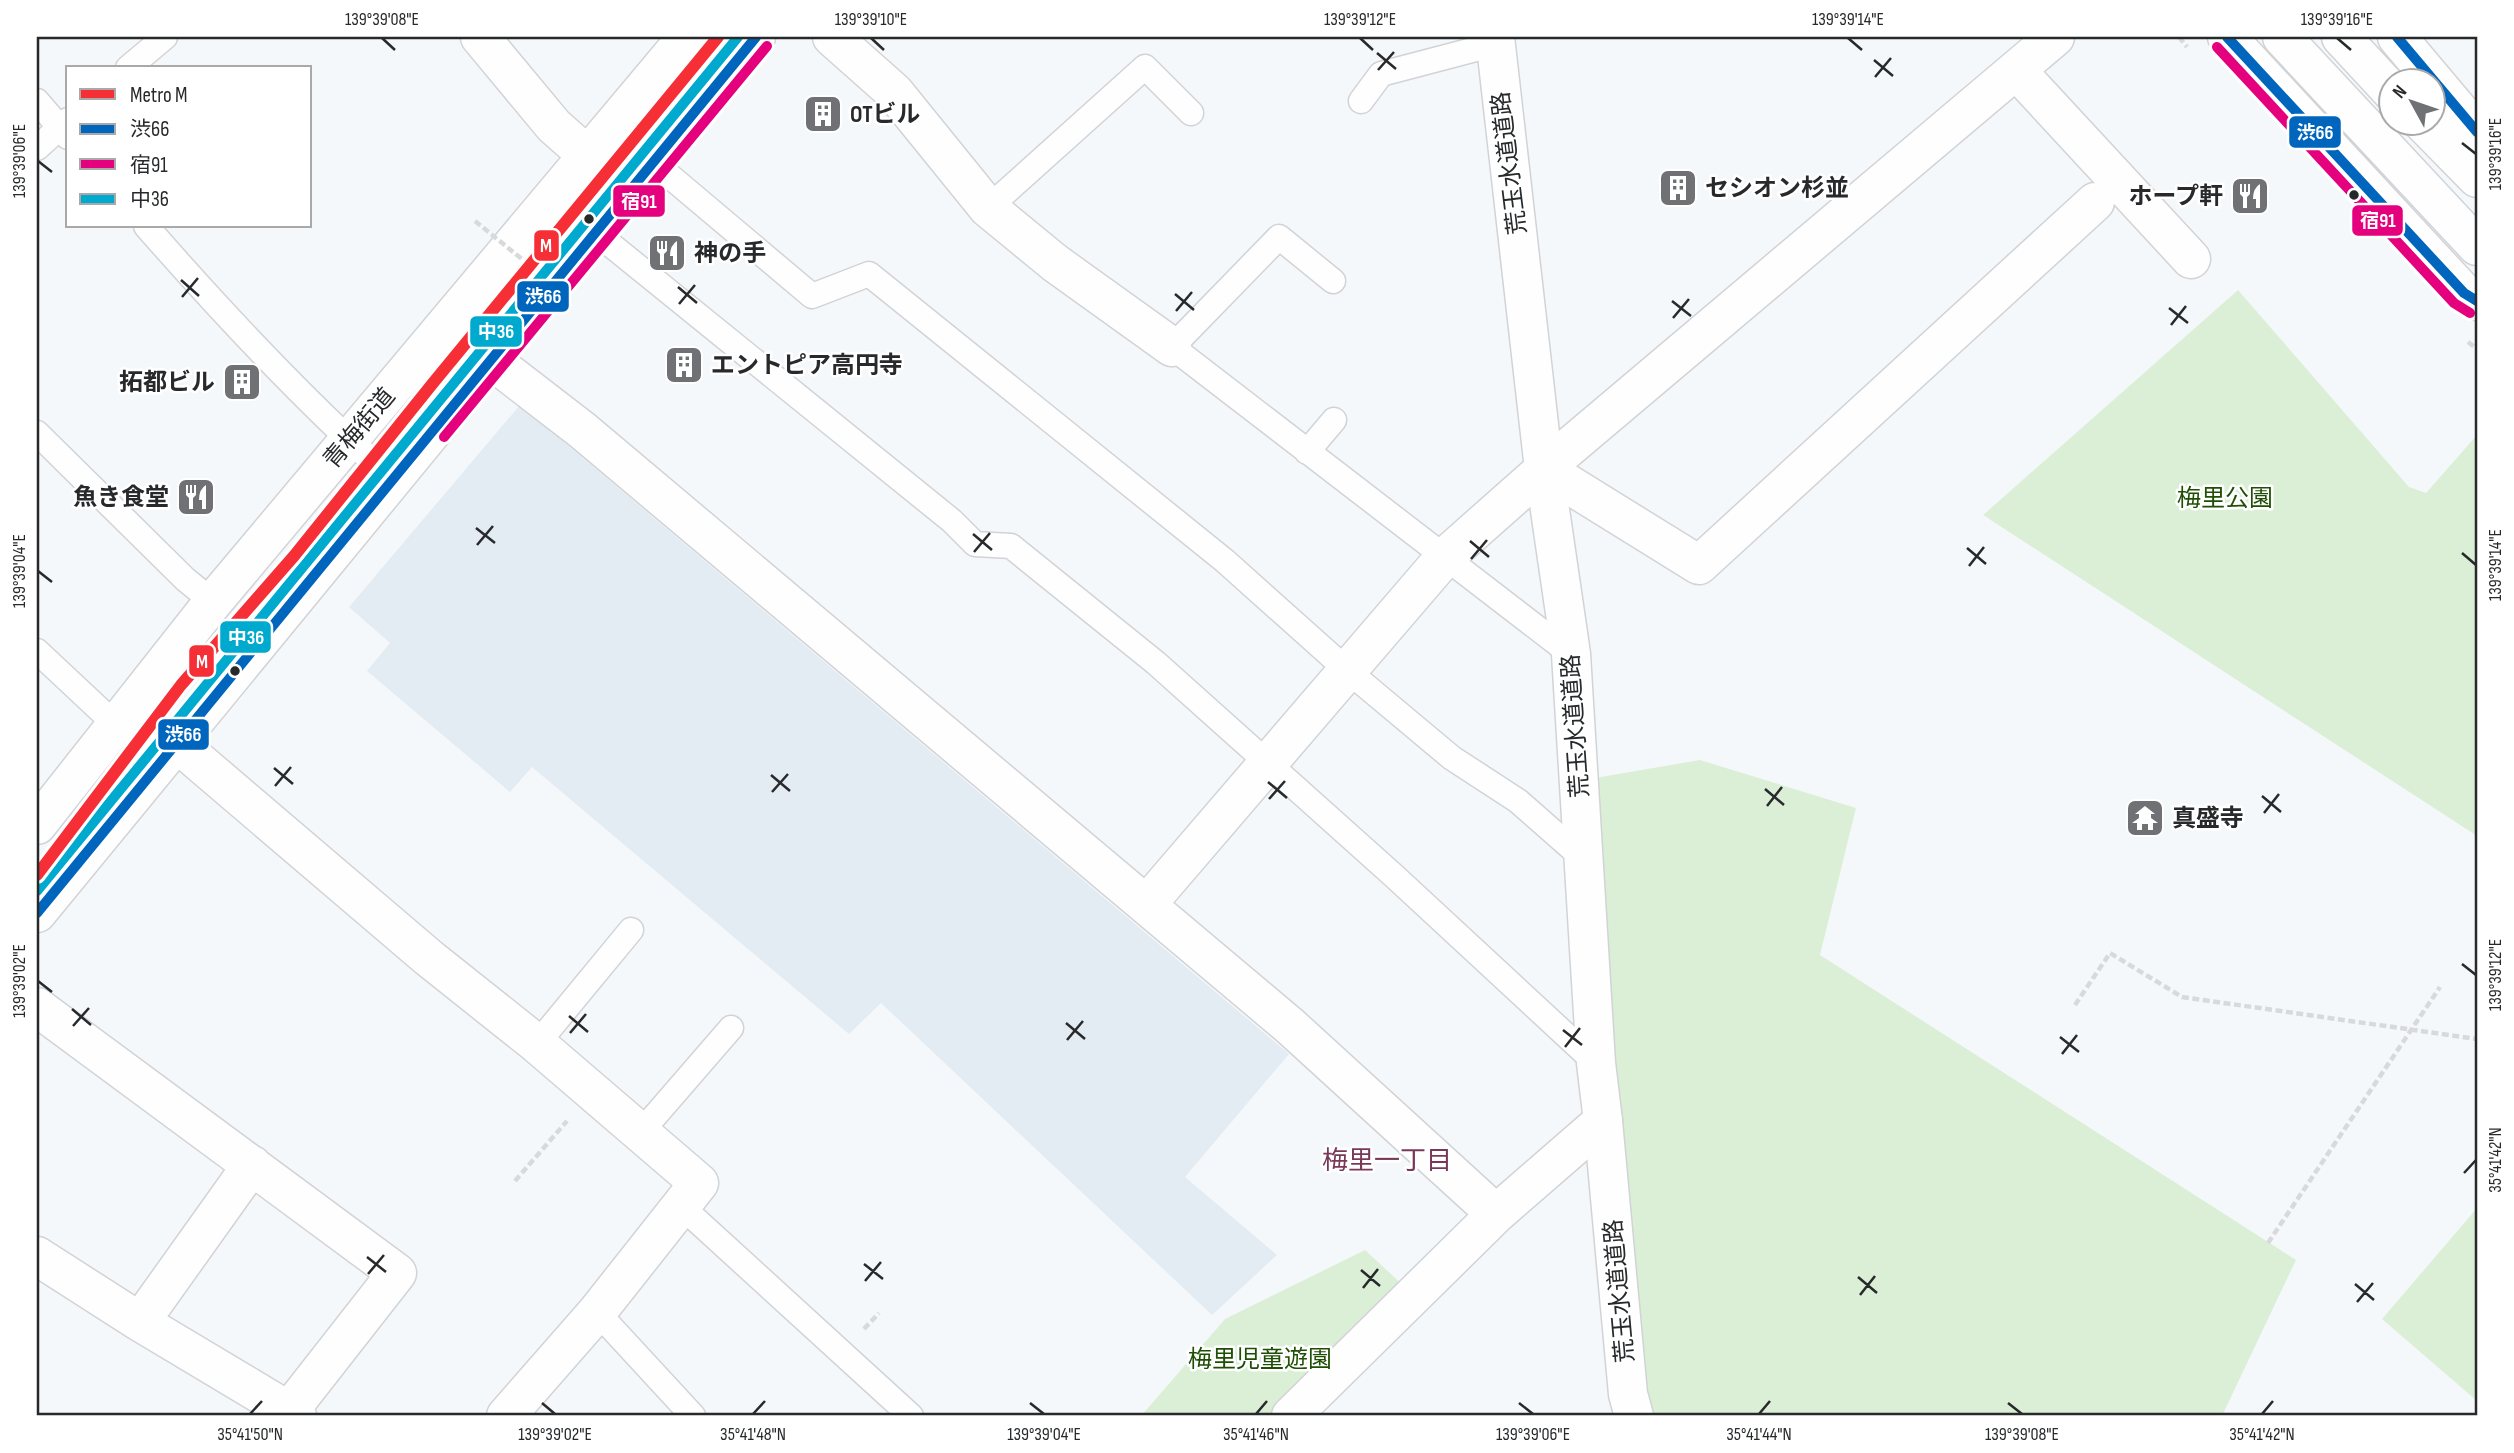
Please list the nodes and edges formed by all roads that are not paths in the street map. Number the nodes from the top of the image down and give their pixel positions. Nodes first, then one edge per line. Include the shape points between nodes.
1 (165, 37) edge
2 (480, 37) edge
3 (687, 37) edge
4 (756, 37) edge
5 (832, 37) edge
6 (2055, 37) edge
7 (2227, 37) edge
8 (2282, 37) edge
9 (2341, 37) edge
10 (2397, 37) edge
11 (1495, 41) edge
12 (130, 66) edge
13 (2017, 71) junction
14 (2378, 77) edge
15 (37, 101) edge
16 (1361, 101) dead end
17 (1191, 113) dead end
18 (65, 128) edge
19 (2477, 132) edge
20 (2436, 136) edge
21 (37, 148) edge
22 (588, 156) junction
23 (653, 162) junction
24 (2477, 178) edge
25 (2095, 202) dead end
26 (988, 208) junction
27 (148, 228) edge
28 (595, 232) junction
29 (2477, 246) edge
30 (2192, 259) dead end
31 (1333, 281) dead end
32 (2477, 301) edge
33 (1172, 348) junction
34 (490, 359) junction
35 (1334, 420) dead end
36 (37, 433) edge
37 (348, 440) junction
38 (1307, 452) junction
39 (1544, 469) junction
40 (392, 479) junction
41 (1444, 558) junction
42 (213, 602) junction
43 (37, 651) edge
44 (1571, 654) junction
45 (1348, 671) junction
46 (116, 725) junction
47 (177, 743) junction
48 (1268, 761) junction
49 (37, 825) edge
50 (1584, 859) junction
51 (1147, 904) junction
52 (37, 913) edge
53 (631, 930) dead end
54 (37, 1007) edge
55 (731, 1028) dead end
56 (537, 1044) junction
57 (1596, 1063) junction
58 (1603, 1121) junction
59 (641, 1132) junction
60 (252, 1164) junction
61 (681, 1206) junction
62 (1496, 1214) junction
63 (37, 1256) edge
64 (597, 1312) junction
65 (140, 1322) junction
66 (293, 1414) edge
67 (506, 1416) edge
68 (693, 1416) edge
69 (911, 1416) edge
70 (1291, 1416) edge
71 (1634, 1416) edge

1 - 12 lane
2 - 22 street via 554,126
3 - 22 street, 青梅街道
4 - 23 street
5 - 26 street via 894,92
6 - 13 street
7 - 32 street via 2464,293
8 - 29 street
9 - 14 street
10 - 19 street
11 - 16 lane via 1381,74
11 - 39 street, 荒玉水道道路
13 - 30 street
13 - 39 street
15 - 18 lane
17 - 26 lane via 1144,66
18 - 21 lane
20 - 24 street
22 - 37 street, 青梅街道
23 - 28 street
23 - 45 lane via 812,296 869,274 1225,561
25 - 39 street via 1699,565
26 - 33 street
27 - 37 lane via 210,300
28 - 34 street
28 - 48 lane via 975,544 1011,547 1157,663
31 - 33 lane via 1279,237
33 - 38 lane
34 - 40 street
34 - 51 street via 582,430
35 - 38 lane
36 - 42 lane
37 - 40 lane
37 - 42 street, 青梅街道
38 - 41 lane
39 - 41 street
39 - 44 street, 荒玉水道道路
40 - 47 street
41 - 44 lane
41 - 45 street
42 - 46 street, 青梅街道
43 - 46 lane
44 - 50 street, 荒玉水道道路
45 - 48 street
45 - 50 lane via 1452,758 1518,801
46 - 49 street, 青梅街道
47 - 52 street
47 - 56 street
48 - 51 street
48 - 57 lane
50 - 57 street, 荒玉水道道路
51 - 62 street via 1290,1026
53 - 56 lane
54 - 60 street
55 - 59 lane
56 - 59 street
57 - 58 street, 荒玉水道道路
58 - 62 street
58 - 71 street, 荒玉水道道路
59 - 61 street via 699,1183
60 - 65 street
60 - 66 street via 397,1273
61 - 64 street
61 - 69 lane
62 - 70 street
63 - 65 street
64 - 67 street
64 - 68 lane
65 - 66 street

